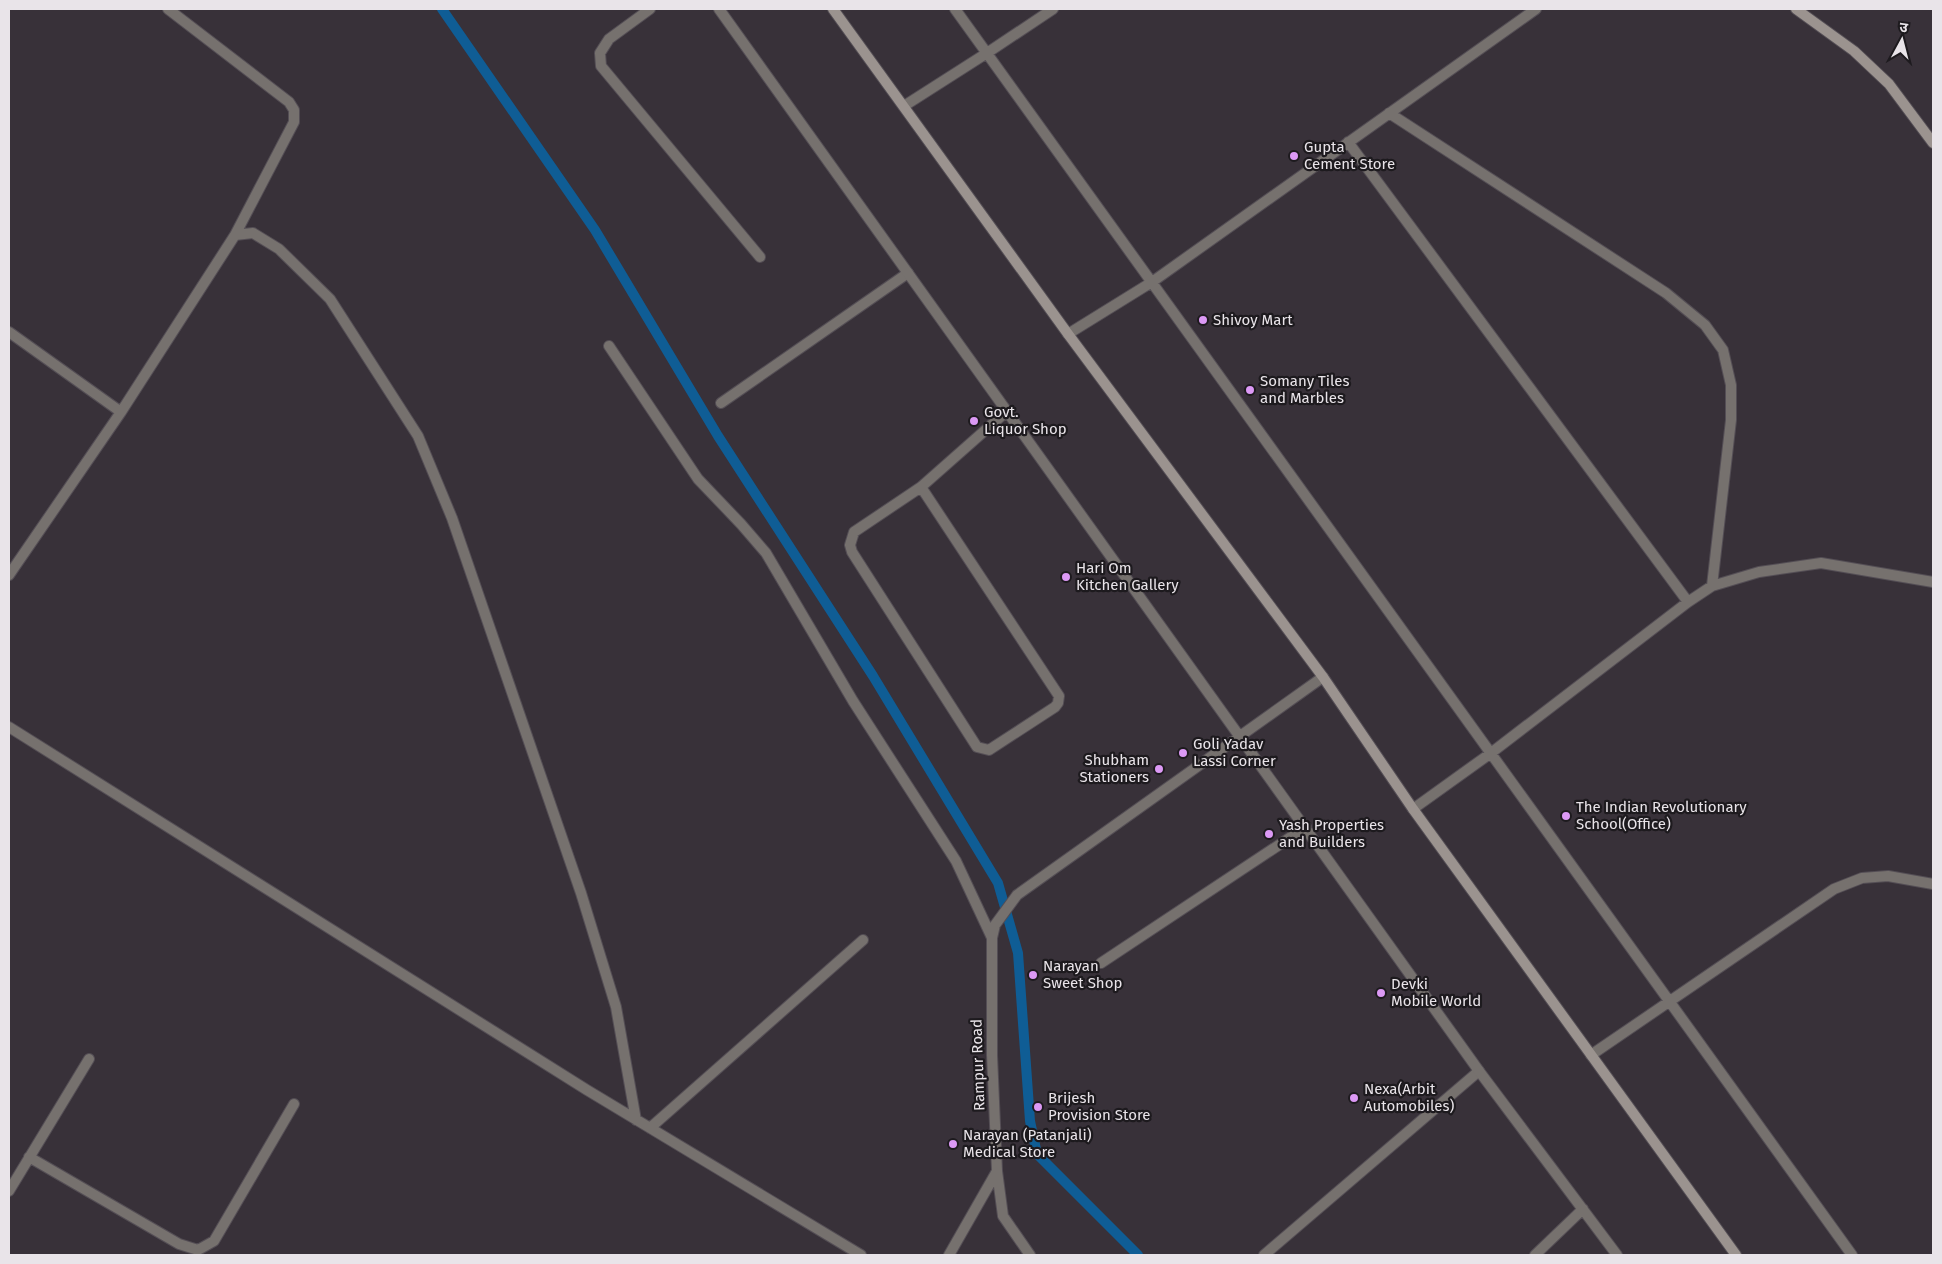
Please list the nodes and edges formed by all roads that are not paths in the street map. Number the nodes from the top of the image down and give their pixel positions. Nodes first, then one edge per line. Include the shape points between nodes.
1 (168, 9) edge
2 (650, 9) edge
3 (718, 9) edge
4 (833, 9) edge
5 (955, 9) edge
6 (1053, 9) edge
7 (1536, 9) edge
8 (1796, 9) edge
9 (987, 53) junction
10 (904, 106) junction
11 (1389, 113) junction
12 (1348, 142) junction
13 (1933, 143) edge
14 (235, 235) junction
15 (760, 257) dead end
16 (908, 273) junction
17 (1152, 282) junction
18 (9, 332) edge
19 (1068, 334) junction
20 (609, 346) dead end
21 (721, 403) dead end
22 (1008, 411) junction
23 (121, 412) junction
24 (921, 488) junction
25 (9, 575) edge
26 (1933, 582) edge
27 (1712, 586) junction
28 (1688, 602) junction
29 (1323, 677) junction
30 (9, 727) edge
31 (1240, 735) junction
32 (1491, 754) junction
33 (1413, 809) junction
34 (1306, 827) junction
35 (1933, 884) edge
36 (992, 938) junction
37 (863, 940) dead end
38 (1101, 963) dead end
39 (1670, 1002) junction
40 (1591, 1055) junction
41 (89, 1059) dead end
42 (1479, 1071) junction
43 (294, 1104) dead end
44 (636, 1120) junction
45 (650, 1128) junction
46 (29, 1157) junction
47 (997, 1172) junction
48 (9, 1191) edge
49 (1583, 1209) junction
50 (861, 1255) edge
51 (949, 1255) edge
52 (1030, 1255) edge
53 (1264, 1255) edge
54 (1534, 1255) edge
55 (1617, 1255) edge
56 (1736, 1255) edge
57 (1852, 1255) edge

1 - 14 street via 289,102 294,110 294,122
2 - 15 street via 609,39 600,53 602,66
3 - 16 street
4 - 10 main road
5 - 9 street
6 - 9 street
7 - 11 street
8 - 13 main road via 1854,51 1882,78
9 - 10 street
9 - 17 street
10 - 19 main road
11 - 12 street
11 - 27 street via 1666,293 1705,325 1723,350 1731,385 1731,420
12 - 17 street
12 - 28 street
14 - 23 street
14 - 44 street via 253,233 279,248 330,299 418,436 452,518 581,893 616,1007
16 - 21 street
16 - 22 street
17 - 19 street
17 - 32 street
18 - 23 street
19 - 29 main road
20 - 36 street via 698,479 766,553 853,701 956,861
22 - 24 street
22 - 31 street
23 - 25 street
24 - 24 street via 854,532 850,545 977,747 989,750 1055,708 1059,696
26 - 27 street via 1821,563 1759,572
27 - 28 street
28 - 32 street
29 - 31 street
29 - 33 main road
30 - 44 street
31 - 34 street
31 - 36 street, Rampur Road via 1017,895 995,925
32 - 33 street
32 - 39 street
33 - 40 main road
34 - 38 street
34 - 42 street
35 - 39 street via 1888,876 1862,878 1834,889
36 - 47 street, Rampur Road
37 - 45 street
39 - 40 street
39 - 57 street
40 - 56 main road
41 - 46 street
42 - 49 street
42 - 53 street
43 - 46 street via 214,1241 198,1250 179,1244
44 - 45 street
45 - 50 street
46 - 48 street
47 - 51 street
47 - 52 street, Rampur Road via 1003,1216
49 - 54 street
49 - 55 street

